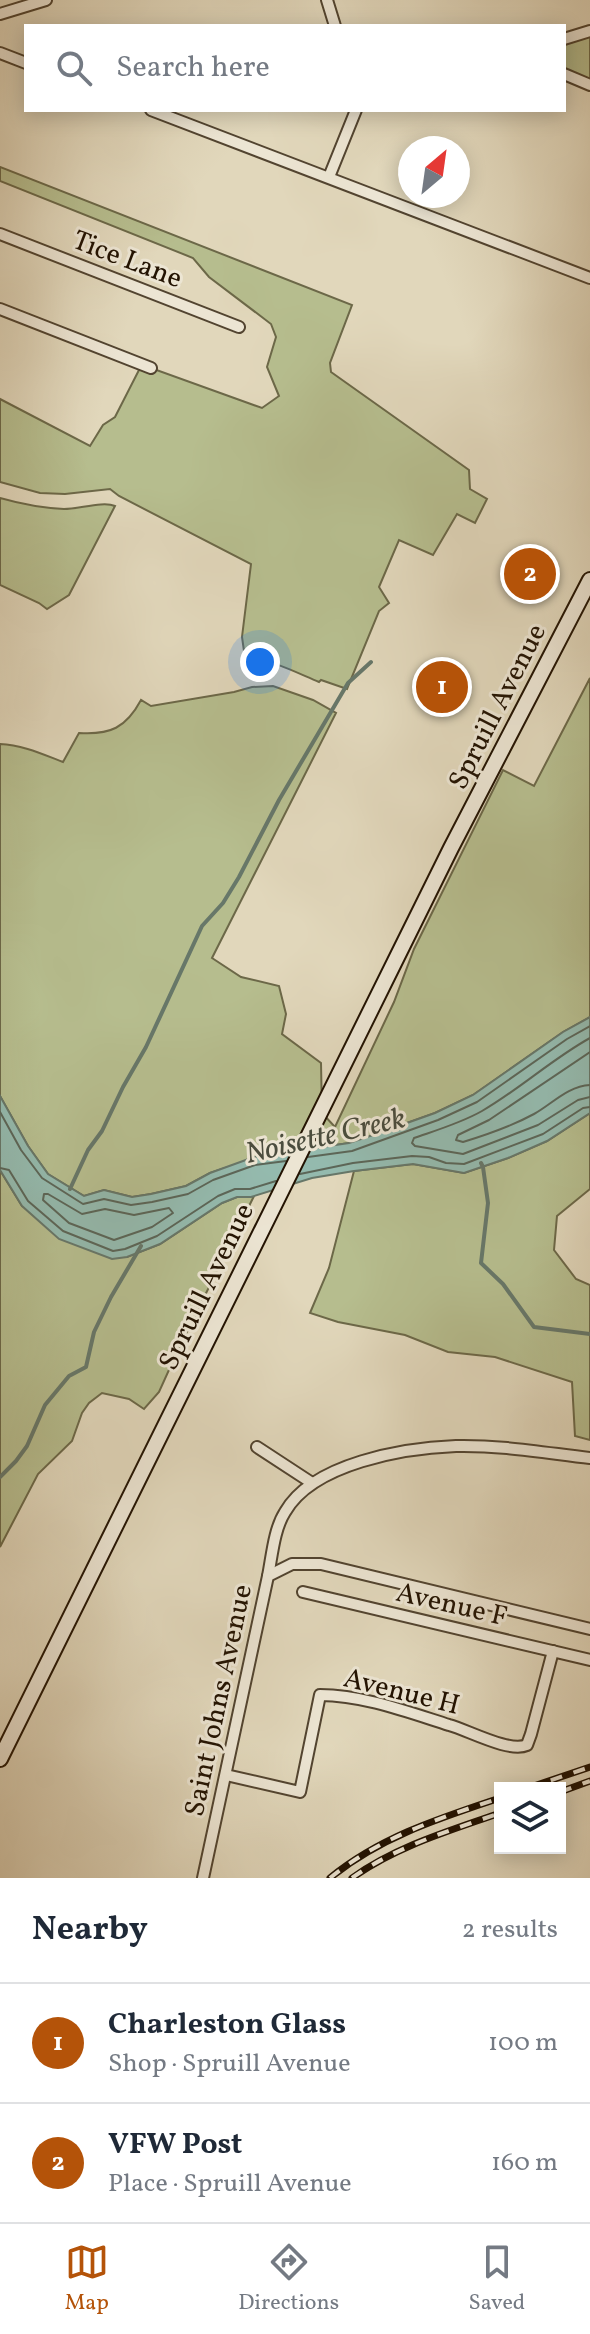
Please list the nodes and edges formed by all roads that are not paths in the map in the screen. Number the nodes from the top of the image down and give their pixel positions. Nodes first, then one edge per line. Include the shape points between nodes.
1 (46, 0) edge
2 (327, 0) edge
3 (0, 14) edge
4 (334, 24) edge
5 (590, 31) edge
6 (566, 38) edge
7 (0, 53) edge
8 (24, 62) edge
9 (566, 75) edge
10 (590, 85) edge
11 (156, 112) edge
12 (355, 112) edge
13 (329, 177) junction
14 (0, 234) edge
15 (590, 278) edge
16 (0, 309) edge
17 (239, 327) dead end
18 (151, 368) dead end
19 (590, 580) edge
20 (257, 1447) dead end
21 (590, 1458) edge
22 (312, 1483) junction
23 (268, 1576) junction
24 (303, 1592) dead end
25 (590, 1629) edge
26 (553, 1651) junction
27 (590, 1660) edge
28 (0, 1759) edge
29 (226, 1775) junction
30 (203, 1878) edge

1 - 3 street
2 - 4 street
5 - 6 street
7 - 8 street
9 - 10 street
11 - 13 street
12 - 13 street
13 - 15 street
14 - 17 street, Tice Lane
16 - 18 street
19 - 28 street, Spruill Avenue via 451,848
20 - 22 street
21 - 22 street via 455,1446 362,1462
22 - 23 street via 283,1514
23 - 25 street, Saint Johns Avenue via 292,1564 321,1564
23 - 29 street, Saint Johns Avenue
24 - 26 street, Avenue F
26 - 27 street, Avenue F
26 - 29 street, Avenue H via 531,1734 521,1748 357,1699 320,1695 300,1792
29 - 30 street, Saint Johns Avenue

